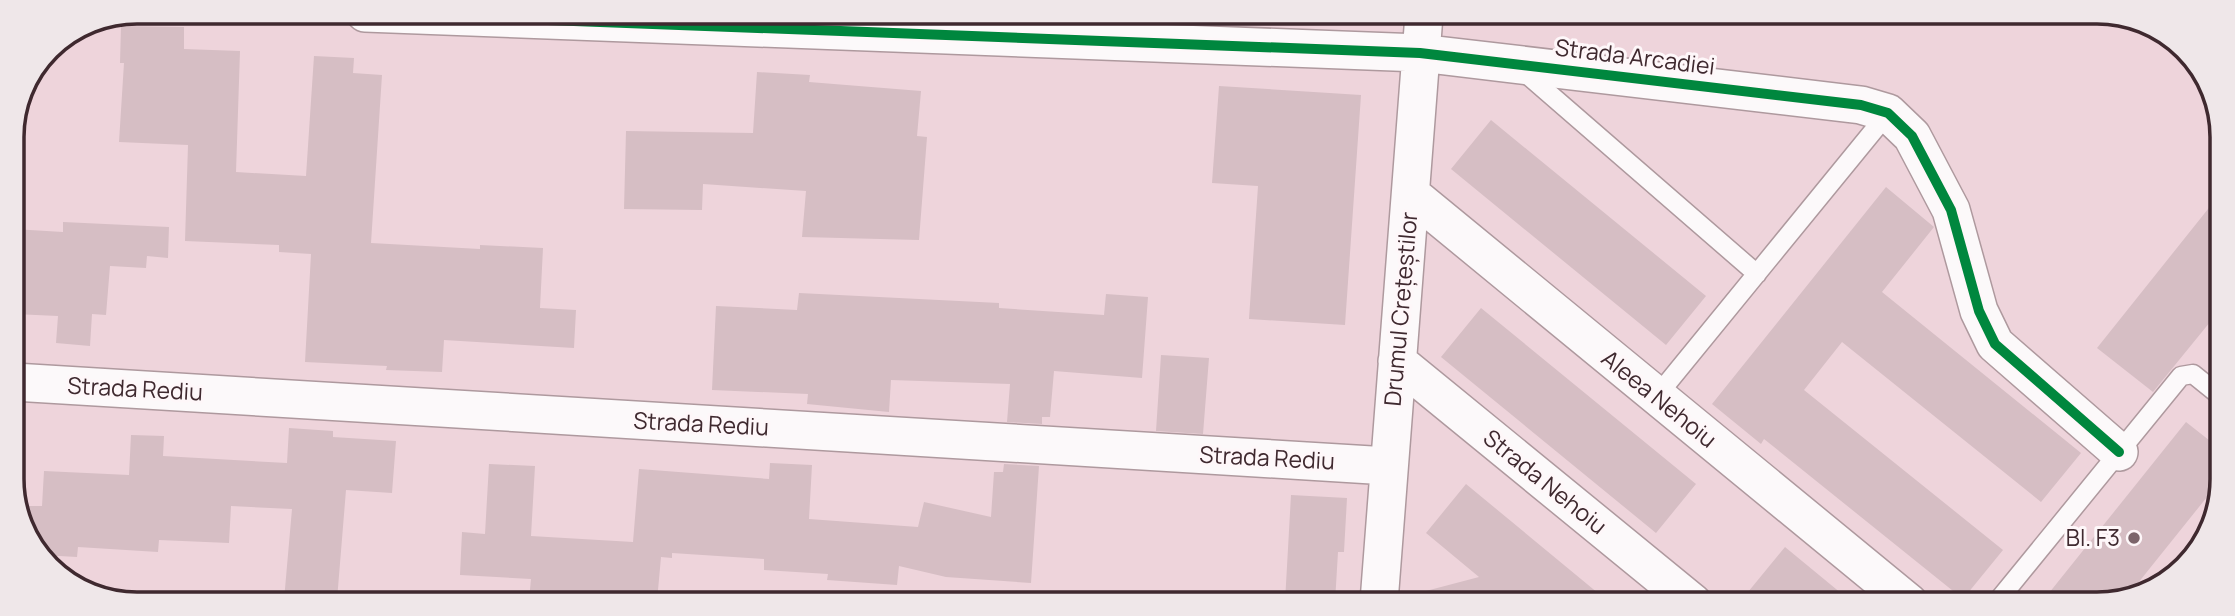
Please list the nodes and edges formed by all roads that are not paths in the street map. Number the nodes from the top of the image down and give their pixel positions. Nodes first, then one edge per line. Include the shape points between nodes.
1 (655, 24) edge
2 (1423, 24) edge
3 (1420, 53) junction
4 (1516, 65) junction
5 (1888, 113) junction
6 (1411, 194) junction
7 (1757, 274) junction
8 (1397, 361) junction
9 (24, 383) edge
10 (2210, 388) edge
11 (1656, 397) junction
12 (2119, 452) junction
13 (1388, 466) junction
14 (1380, 591) edge
15 (1679, 591) edge
16 (1894, 591) edge
17 (2006, 591) edge

1 - 3 street, Strada Arcadiei
2 - 3 street, Drumul Crețeștilor
3 - 4 street, Strada Arcadiei
3 - 6 street, Drumul Crețeștilor
4 - 5 street, Strada Arcadiei via 1861,105
4 - 7 lane
5 - 7 lane
5 - 12 street via 1912,136 1951,211 1979,311 1995,344
6 - 8 street, Drumul Crețeștilor
6 - 11 street, Aleea Nehoiu
7 - 11 lane
8 - 13 street, Drumul Crețeștilor
8 - 15 street, Strada Nehoiu
9 - 13 street, Strada Rediu
10 - 12 lane via 2193,374 2181,376
11 - 16 street, Aleea Nehoiu
12 - 17 lane
13 - 14 street, Drumul Crețeștilor

